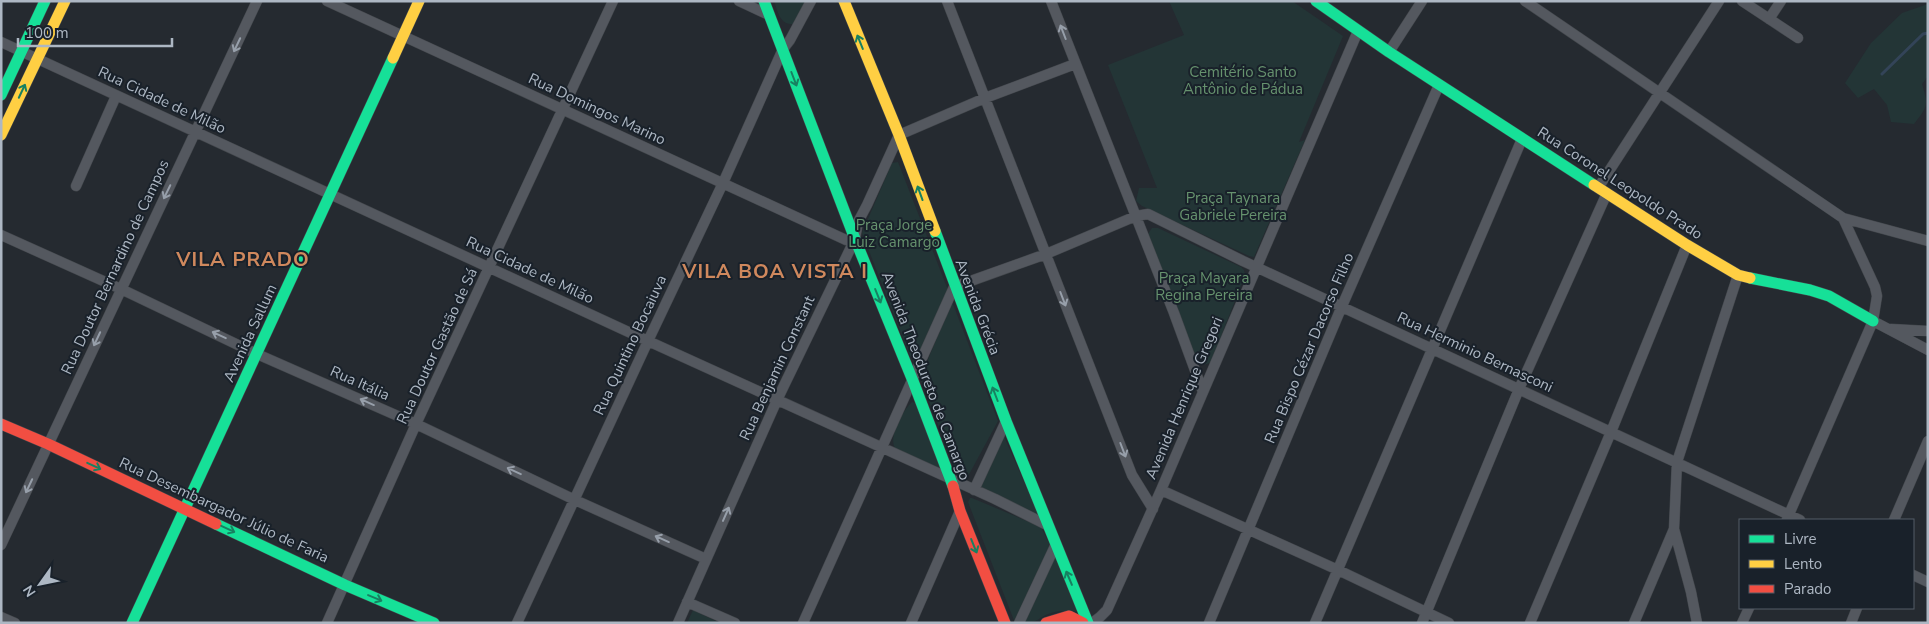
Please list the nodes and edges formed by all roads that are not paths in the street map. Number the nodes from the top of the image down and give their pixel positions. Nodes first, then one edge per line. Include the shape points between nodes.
1 (45, 1) edge
2 (65, 1) edge
3 (257, 1) edge
4 (327, 1) edge
5 (419, 1) edge
6 (613, 1) edge
7 (739, 1) edge
8 (764, 1) edge
9 (811, 1) edge
10 (844, 1) edge
11 (947, 1) edge
12 (1051, 1) edge
13 (1422, 1) edge
14 (1525, 1) edge
15 (1720, 1) edge
16 (1742, 1) edge
17 (1780, 1) edge
18 (1320, 3) edge
19 (769, 15) junction
20 (1769, 19) junction
21 (1358, 31) junction
22 (402, 36) junction
23 (1798, 38) dead end
24 (1, 42) edge
25 (783, 49) junction
26 (22, 52) junction
27 (1388, 52) junction
28 (37, 59) junction
29 (1075, 64) junction
30 (1439, 85) junction
31 (1658, 93) junction
32 (1, 94) edge
33 (116, 96) junction
34 (985, 98) junction
35 (563, 110) junction
36 (196, 132) junction
37 (1, 135) edge
38 (899, 135) junction
39 (1522, 139) junction
40 (723, 183) junction
41 (76, 186) dead end
42 (1602, 190) junction
43 (331, 195) junction
44 (1136, 216) junction
45 (1843, 218) junction
46 (1, 235) edge
47 (855, 239) junction
48 (1928, 241) edge
49 (1687, 245) junction
50 (1046, 254) junction
51 (1257, 267) junction
52 (490, 268) junction
53 (1738, 275) junction
54 (954, 287) junction
55 (121, 289) junction
56 (1342, 306) junction
57 (1873, 321) junction
58 (1888, 329) junction
59 (1928, 331) edge
60 (648, 341) junction
61 (1432, 348) junction
62 (1928, 350) edge
63 (257, 354) junction
64 (913, 381) junction
65 (1520, 389) junction
66 (1202, 392) junction
67 (777, 400) junction
68 (1006, 421) junction
69 (1, 424) edge
70 (416, 424) junction
71 (1611, 432) junction
72 (1928, 441) edge
73 (48, 444) junction
74 (882, 449) junction
75 (1677, 462) junction
76 (951, 480) junction
77 (974, 490) junction
78 (1161, 490) junction
79 (575, 500) junction
80 (184, 508) junction
81 (1153, 509) junction
82 (960, 511) junction
83 (1788, 518) edge
84 (1894, 519) edge
85 (1047, 525) junction
86 (1674, 529) junction
87 (1249, 530) junction
88 (1, 545) edge
89 (1055, 546) junction
90 (706, 559) junction
91 (1338, 570) junction
92 (1914, 575) edge
93 (1928, 582) edge
94 (345, 585) junction
95 (687, 602) junction
96 (1748, 609) edge
97 (1857, 609) edge
98 (1106, 610) junction
99 (1426, 612) junction
100 (1, 617) edge
101 (14, 623) edge
102 (132, 623) edge
103 (328, 623) edge
104 (434, 623) edge
105 (517, 623) edge
106 (678, 623) edge
107 (735, 623) edge
108 (803, 623) edge
109 (911, 623) edge
110 (1005, 623) edge
111 (1019, 623) edge
112 (1046, 623) edge
113 (1082, 623) edge
114 (1088, 623) edge
115 (1092, 623) edge
116 (1106, 623) edge
117 (1209, 623) edge
118 (1315, 623) edge
119 (1422, 623) edge
120 (1449, 623) edge
121 (1530, 623) edge
122 (1634, 623) edge
123 (1697, 623) edge
124 (1742, 623) edge
125 (1851, 623) edge

1 - 26 street
2 - 28 street
3 -> 36 street, Rua Doutor Bernardino de Campos
4 - 22 street, Rua Domingos Marino
5 - 22 street, Avenida Sallum
6 - 35 street, Rua Doutor Gastão de Sá
7 - 19 street
8 - 19 street, Avenida Theodureto de Camargo
9 - 25 street, Rua Quintino Bocaiuva
38 -> 10 street, Avenida Grécia
11 - 34 street
29 -> 12 street
13 - 27 street
14 - 31 street
15 - 31 street
16 - 20 street
17 - 20 street
18 - 21 street, Rua Coronel Leopoldo Prado
19 - 25 street, Avenida Theodureto de Camargo
20 - 23 street
21 - 27 street, Rua Coronel Leopoldo Prado
21 - 51 street, Avenida Henrique Gregori
22 - 35 street, Rua Domingos Marino
22 - 43 street, Avenida Sallum
24 - 26 street, Rua Cidade de Milão
25 - 40 street, Rua Quintino Bocaiuva
25 -> 47 street, Avenida Theodureto de Camargo
26 - 28 street, Rua Cidade de Milão
26 - 32 street
27 - 30 street, Rua Coronel Leopoldo Prado
28 - 33 street, Rua Cidade de Milão
37 -> 28 street
29 - 34 street
29 - 44 street
30 - 39 street, Rua Coronel Leopoldo Prado
30 - 56 street, Rua Bispo Cézar Dacorso Filho
31 - 42 street
31 - 45 street
33 - 36 street, Rua Cidade de Milão
33 - 41 street
34 - 38 street
34 - 50 street
35 - 40 street, Rua Domingos Marino
35 - 52 street, Rua Doutor Gastão de Sá
36 - 43 street, Rua Cidade de Milão
36 -> 55 street, Rua Doutor Bernardino de Campos
38 - 47 street, Rua Benjamin Constant via 858,222
54 -> 38 street, Avenida Grécia
39 - 42 street, Rua Coronel Leopoldo Prado
39 - 61 street
40 - 47 street, Rua Domingos Marino via 846,240
40 - 60 street, Rua Quintino Bocaiuva
42 - 49 street, Rua Coronel Leopoldo Prado
42 - 65 street
43 - 52 street, Rua Cidade de Milão
43 - 63 street, Avenida Sallum
44 - 50 street
44 - 51 street, Rua Herminio Bernasconi via 1148,214
44 - 66 street
45 - 48 street
45 - 57 street via 1875,287 1877,296
46 - 55 street, Rua Itália
47 -> 64 street, Avenida Theodureto de Camargo
47 - 67 street, Rua Benjamin Constant
49 - 53 street, Rua Coronel Leopoldo Prado
49 - 71 street
50 - 54 street
50 -> 81 street via 1132,474
51 - 56 street, Rua Herminio Bernasconi
51 - 66 street, Avenida Henrique Gregori
52 - 60 street, Rua Cidade de Milão
52 - 70 street, Rua Doutor Gastão de Sá
53 - 57 street, Rua Coronel Leopoldo Prado via 1829,296
53 - 75 street
54 - 64 street
68 -> 54 street, Avenida Grécia
63 -> 55 street, Rua Itália
55 -> 73 street, Rua Doutor Bernardino de Campos
56 - 61 street, Rua Herminio Bernasconi
56 - 87 street, Rua Bispo Cézar Dacorso Filho
57 - 58 street, Rua Coronel Leopoldo Prado
57 - 83 street
58 - 59 street
58 - 62 street, Rua Coronel Leopoldo Prado
60 - 67 street, Rua Cidade de Milão
60 - 79 street, Rua Quintino Bocaiuva
61 - 65 street, Rua Herminio Bernasconi
61 - 91 street
70 -> 63 street, Rua Itália
63 - 80 street, Avenida Sallum
64 - 74 street
64 - 76 street, Avenida Theodureto de Camargo
65 - 71 street, Rua Herminio Bernasconi
65 - 99 street
66 - 78 street, Avenida Henrique Gregori
67 - 74 street, Rua Cidade de Milão
90 -> 67 street, Rua Benjamin Constant
68 - 77 street
68 - 85 street, Avenida Grécia
69 - 73 street, Rua Desembargador Júlio de Faria
79 -> 70 street, Rua Itália
70 - 94 street, Rua Doutor Gastão de Sá
71 - 75 street, Rua Herminio Bernasconi
71 - 121 street
72 - 84 street
73 -> 80 street, Rua Desembargador Júlio de Faria
73 -> 88 street, Rua Doutor Bernardino de Campos
74 - 76 street, Rua Cidade de Milão
74 - 108 street
75 - 83 street, Rua Herminio Bernasconi
75 - 86 street
76 - 77 street, Rua Cidade de Milão
76 - 82 street, Avenida Theodureto de Camargo
77 - 85 street, Rua Cidade de Milão
78 - 81 street, Avenida Henrique Gregori
78 - 87 street
90 -> 79 street, Rua Itália
79 - 105 street, Rua Quintino Bocaiuva
80 -> 94 street, Rua Desembargador Júlio de Faria
80 - 102 street, Avenida Sallum
81 - 98 street, Avenida Henrique Gregori
82 - 109 street
82 -> 110 street, Avenida Theodureto de Camargo
85 - 89 street, Avenida Grécia
86 - 122 street
86 - 123 street
87 - 91 street
87 - 117 street, Rua Bispo Cézar Dacorso Filho
89 - 111 street
114 -> 89 street, Avenida Grécia
90 - 95 street, Rua Benjamin Constant
91 - 99 street
91 - 118 street
92 - 93 street
94 - 103 street, Rua Doutor Gastão de Sá
94 -> 104 street, Rua Desembargador Júlio de Faria
95 - 106 street, Rua Benjamin Constant
95 - 107 street
96 - 124 street
97 - 125 street
98 - 115 street
98 - 116 street
99 - 119 street
99 - 120 street
100 - 101 street
112 - 113 street via 1069,616

